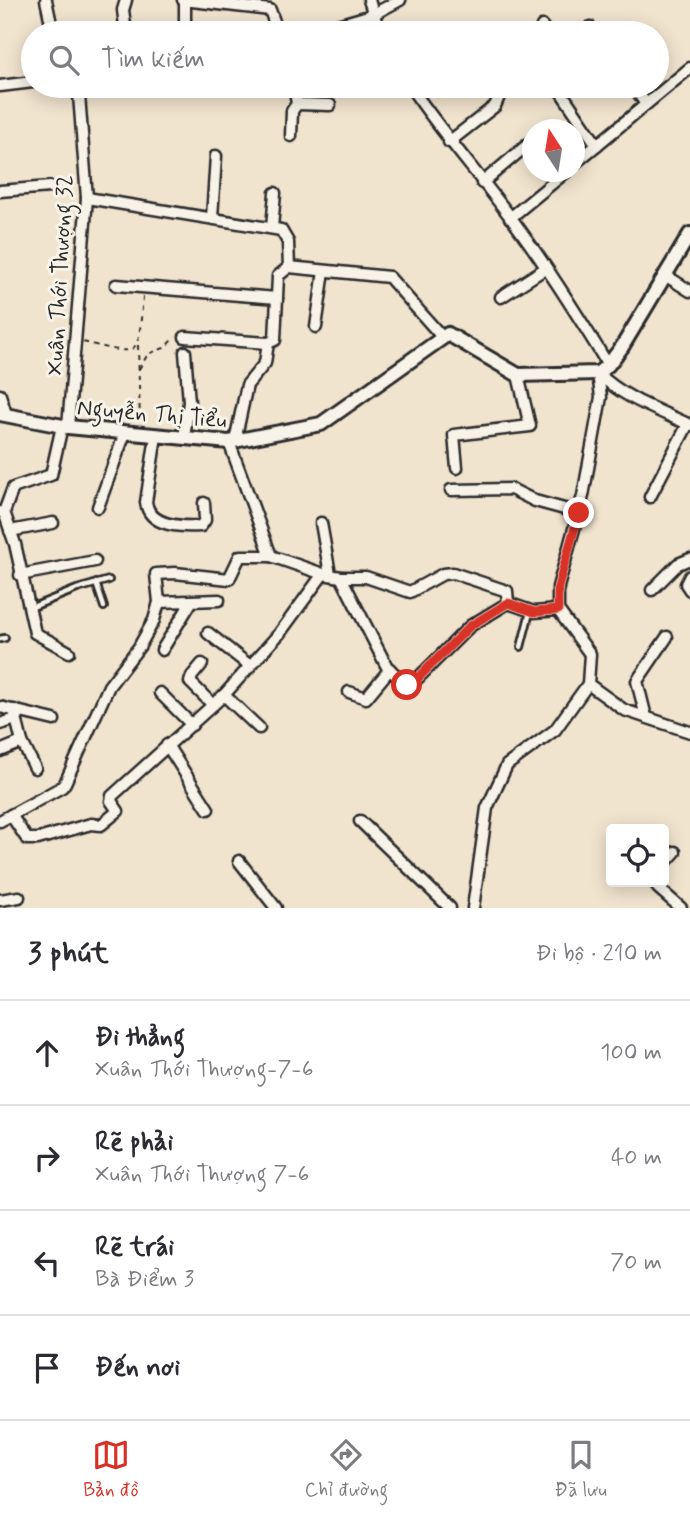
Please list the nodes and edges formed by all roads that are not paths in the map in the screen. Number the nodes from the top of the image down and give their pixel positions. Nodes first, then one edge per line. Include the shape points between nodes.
1 (46, 0) edge
2 (126, 0) edge
3 (184, 0) edge
4 (192, 0) edge
5 (369, 0) edge
6 (400, 0) edge
7 (263, 5) edge
8 (372, 15) junction
9 (50, 21) edge
10 (124, 21) edge
11 (185, 21) edge
12 (274, 21) edge
13 (351, 21) edge
14 (375, 21) edge
15 (690, 68) edge
16 (21, 83) edge
17 (669, 85) edge
18 (0, 86) edge
19 (79, 98) edge
20 (296, 98) edge
21 (418, 98) edge
22 (498, 98) edge
23 (565, 98) edge
24 (642, 98) edge
25 (653, 98) edge
26 (297, 104) junction
27 (646, 104) junction
28 (330, 105) dead end
29 (291, 136) dead end
30 (449, 142) junction
31 (597, 145) junction
32 (522, 150) edge
33 (585, 155) edge
34 (216, 156) dead end
35 (554, 182) edge
36 (482, 183) junction
37 (50, 187) dead end
38 (0, 191) edge
39 (275, 193) dead end
40 (87, 198) junction
41 (212, 218) junction
42 (510, 218) junction
43 (272, 228) junction
44 (690, 234) edge
45 (289, 267) junction
46 (546, 268) junction
47 (324, 271) junction
48 (665, 275) junction
49 (116, 285) dead end
50 (690, 291) edge
51 (501, 297) dead end
52 (277, 298) junction
53 (316, 327) dead end
54 (185, 337) road end
55 (443, 338) junction
56 (268, 343) junction
57 (186, 352) dead end
58 (603, 369) junction
59 (518, 375) junction
60 (0, 395) edge
61 (3, 414) edge
62 (689, 424) edge
63 (65, 426) junction
64 (125, 433) junction
65 (156, 436) junction
66 (184, 438) junction
67 (232, 441) junction
68 (457, 468) dead end
69 (451, 489) dead end
70 (650, 497) dead end
71 (204, 503) dead end
72 (99, 507) dead end
73 (2, 512) edge
74 (579, 513) junction
75 (54, 523) dead end
76 (321, 523) dead end
77 (10, 531) junction
78 (271, 556) junction
79 (690, 559) edge
80 (95, 561) dead end
81 (20, 575) junction
82 (331, 575) junction
83 (690, 576) edge
84 (110, 580) dead end
85 (96, 583) junction
86 (652, 590) dead end
87 (690, 590) edge
88 (219, 600) dead end
89 (192, 601) junction
90 (159, 602) junction
91 (508, 603) junction
92 (104, 607) dead end
93 (29, 608) junction
94 (558, 610) junction
95 (531, 611) junction
96 (208, 633) dead end
97 (667, 637) dead end
98 (521, 647) dead end
99 (162, 650) dead end
100 (69, 652) dead end
101 (202, 664) dead end
102 (250, 666) junction
103 (390, 669) junction
104 (588, 684) junction
105 (160, 692) dead end
106 (349, 692) dead end
107 (224, 695) junction
108 (213, 705) junction
109 (0, 706) edge
110 (15, 715) junction
111 (646, 717) junction
112 (54, 720) dead end
113 (0, 724) edge
114 (192, 725) junction
115 (259, 728) dead end
116 (690, 732) edge
117 (22, 742) junction
118 (167, 745) junction
119 (0, 751) edge
120 (35, 768) dead end
121 (208, 809) dead end
122 (11, 815) junction
123 (0, 821) edge
124 (360, 821) dead end
125 (675, 852) dead end
126 (669, 859) edge
127 (239, 860) dead end
128 (658, 887) edge
129 (19, 897) dead end
130 (0, 900) edge
131 (276, 908) edge
132 (450, 908) edge
133 (473, 908) edge
134 (681, 908) edge

1 - 9 street
2 - 10 street
3 - 4 street
3 - 11 street
4 - 7 street
5 - 8 street
6 - 8 street
7 - 12 street
8 - 13 street
8 - 14 street
15 - 17 street
16 - 18 street
19 - 40 street, Xuân Thới Thượng 32
20 - 26 street
21 - 30 street
22 - 30 street via 495,106
23 - 31 street
24 - 27 street
25 - 27 street
26 - 28 street
26 - 29 street via 292,111
27 - 31 street
30 - 36 street
31 - 33 street
32 - 36 street
34 - 41 street
35 - 42 street
36 - 42 street
37 - 38 street
39 - 43 street
40 - 41 street
40 - 63 street, Xuân Thới Thượng 32
41 - 43 street
42 - 46 street
43 - 45 street via 281,230 288,242
44 - 48 street
45 - 47 street
45 - 52 street via 278,276
46 - 51 street
46 - 58 street via 573,306
47 - 53 street
47 - 55 street via 389,277
48 - 50 street
48 - 58 street via 622,347
49 - 52 street
52 - 56 street via 275,340
54 - 56 street
55 - 59 street via 448,334
55 - 67 street, Nguyễn Thị Tiểu via 321,424
56 - 67 street via 265,363 247,385
57 - 66 street via 189,402
58 - 59 street
58 - 62 street via 610,385
58 - 74 street
59 - 68 street via 530,426 454,435
60 - 61 street
61 - 63 street, Nguyễn Thị Tiểu
62 - 70 street
63 - 64 street, Nguyễn Thị Tiểu
63 - 73 street, Xuân Thới Thượng 32 via 51,475 13,488
64 - 65 street, Nguyễn Thị Tiểu
64 - 72 street
65 - 66 street, Nguyễn Thị Tiểu
65 - 71 street via 148,510 161,523 201,526
66 - 67 street, Nguyễn Thị Tiểu
67 - 78 street
69 - 74 street via 511,489
73 - 77 street
74 - 94 street via 558,587
75 - 77 street
76 - 82 street
77 - 81 street
78 - 82 street
78 - 90 street via 240,556 229,579 156,574
79 - 86 street via 678,564
80 - 81 street
81 - 93 street
82 - 91 street via 366,577 410,592 453,573 507,591
82 - 102 street
82 - 103 street
83 - 87 street
84 - 85 lane
85 - 92 lane
85 - 93 lane
88 - 89 street
89 - 90 street
89 - 99 street
90 - 122 street via 139,647 108,686 65,783
91 - 95 street
91 - 103 street via 470,626 410,685
93 - 100 street via 35,632
94 - 95 street
94 - 104 street via 590,654
95 - 98 lane
96 - 102 street
97 - 111 street via 638,681
101 - 108 street via 190,682
102 - 107 street
103 - 106 street via 366,698
104 - 111 street via 624,710
104 - 133 street via 555,730 507,765 487,808
105 - 114 street
107 - 108 street
107 - 115 street
108 - 114 street
109 - 110 street
110 - 112 street
110 - 113 street
110 - 117 street
111 - 116 street
114 - 118 street
117 - 119 street
117 - 120 street
118 - 121 street
118 - 122 street via 112,796 118,811 101,825 27,839
122 - 123 street
124 - 132 street
125 - 126 street
127 - 131 street
128 - 134 street
129 - 130 street

